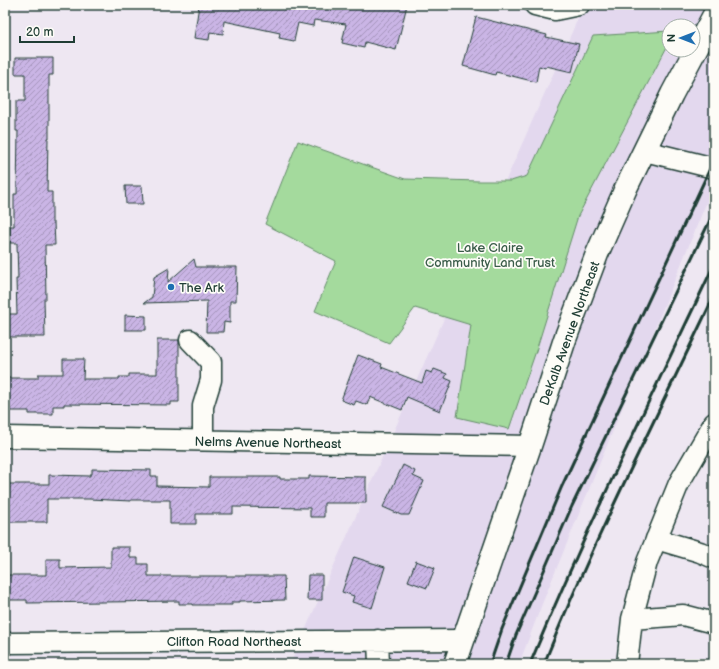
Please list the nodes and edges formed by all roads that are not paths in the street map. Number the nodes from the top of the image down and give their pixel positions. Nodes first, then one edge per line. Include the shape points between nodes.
1 (535, 5) edge
2 (579, 5) edge
3 (714, 15) edge
4 (645, 151) junction
5 (714, 168) edge
6 (190, 340) dead end
7 (714, 423) edge
8 (5, 437) edge
9 (203, 440) junction
10 (530, 446) junction
11 (656, 539) junction
12 (714, 558) edge
13 (632, 619) junction
14 (714, 623) edge
15 (378, 640) junction
16 (463, 640) junction
17 (5, 642) edge
18 (379, 664) edge
19 (455, 664) edge
20 (627, 664) edge

1 - 2 street via 555,10
3 - 4 main road, DeKalb Avenue Northeast
4 - 5 street
4 - 10 main road, DeKalb Avenue Northeast via 597,254 565,339
6 - 9 street via 211,362 212,380 203,406
7 - 11 street via 679,483
8 - 9 street, Nelms Avenue Northeast
9 - 10 street, Nelms Avenue Northeast
10 - 16 main road, DeKalb Avenue Northeast
11 - 12 street
11 - 13 street via 647,562
13 - 14 street via 683,615
13 - 20 street
15 - 16 street, Clifton Road Northeast
15 - 17 street, Clifton Road Northeast
15 - 18 street
16 - 19 main road, DeKalb Avenue Northeast

